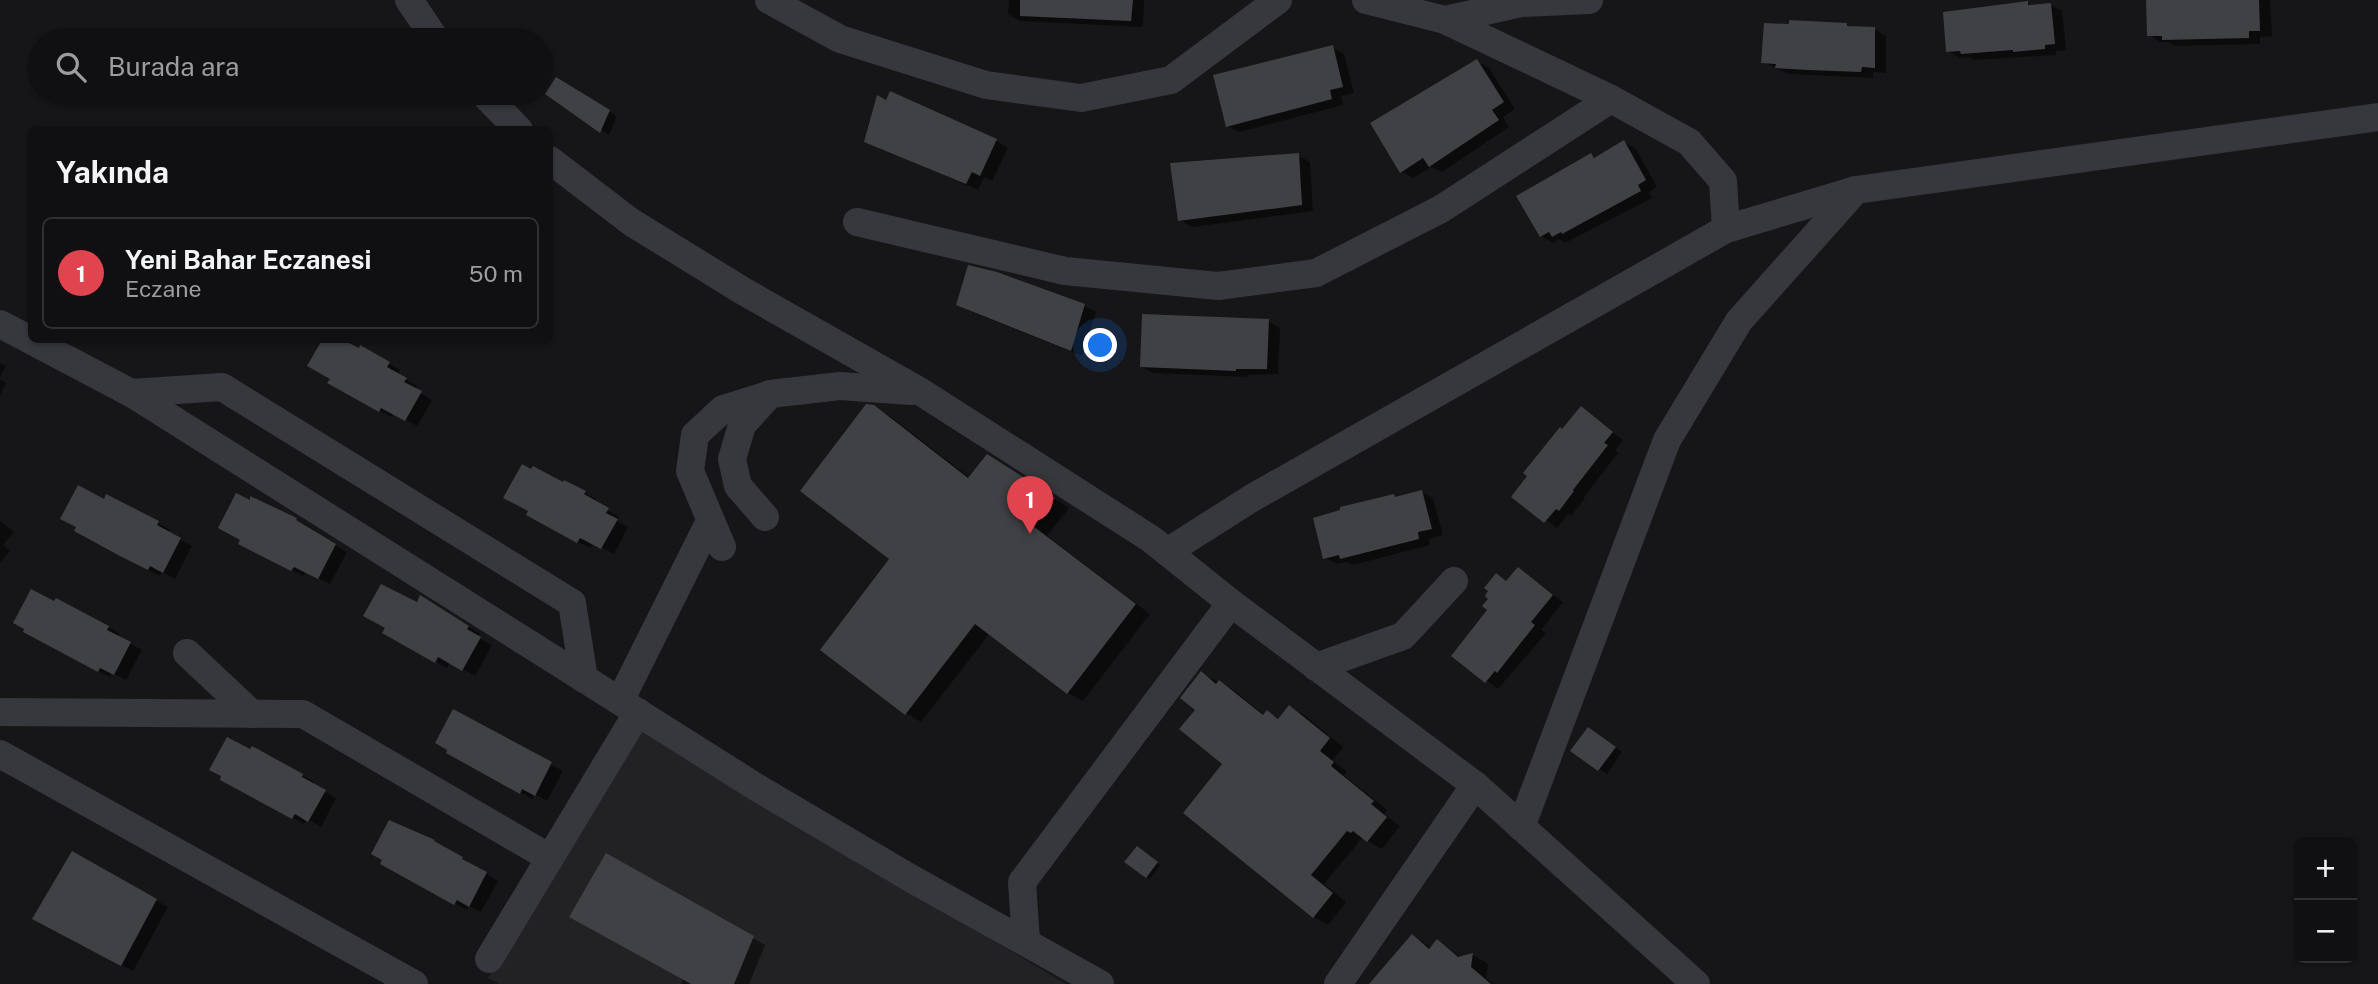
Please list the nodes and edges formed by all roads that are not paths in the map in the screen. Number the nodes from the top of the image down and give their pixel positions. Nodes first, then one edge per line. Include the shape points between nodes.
1 (409, 0) edge
2 (769, 0) edge
3 (1278, 0) edge
4 (1366, 0) edge
5 (1589, 0) edge
6 (1445, 20) junction
7 (428, 28) edge
8 (1611, 99) junction
9 (495, 105) edge
10 (2378, 117) edge
11 (515, 126) edge
12 (553, 162) edge
13 (1856, 190) junction
14 (857, 222) dead end
15 (1726, 229) junction
16 (0, 324) edge
17 (28, 339) edge
18 (36, 343) edge
19 (921, 392) junction
20 (131, 393) junction
21 (770, 394) junction
22 (765, 517) dead end
23 (710, 521) junction
24 (722, 547) dead end
25 (1167, 552) junction
26 (1454, 581) dead end
27 (1231, 603) junction
28 (187, 653) dead end
29 (1316, 667) junction
30 (584, 679) junction
31 (629, 707) junction
32 (0, 712) edge
33 (251, 713) junction
34 (0, 754) edge
35 (1475, 785) junction
36 (1521, 827) junction
37 (550, 858) junction
38 (1026, 942) junction
39 (489, 959) dead end
40 (414, 984) edge
41 (1100, 984) edge
42 (1338, 984) edge
43 (1696, 984) edge

1 - 7 street
2 - 3 street via 840,39 986,85 1081,98 1171,80
4 - 6 street
5 - 6 street via 1521,3
6 - 8 street
8 - 14 street via 1441,209 1316,273 1218,286 1065,271
8 - 15 street via 1689,142 1723,181
9 - 11 street
10 - 13 street
12 - 19 street via 642,229
13 - 15 street
13 - 36 street via 1740,321 1667,440
15 - 25 street via 1252,498
16 - 17 street
18 - 20 street
19 - 21 street via 840,386
19 - 25 street
20 - 30 street
20 - 30 street via 222,387 572,603
21 - 22 street via 742,425 732,459 738,486
21 - 23 street via 723,409 695,435 690,471
23 - 24 street
23 - 31 street
25 - 27 street
26 - 29 street via 1403,636
27 - 29 street
27 - 38 street via 1022,882
28 - 33 street
29 - 35 street
30 - 31 street
31 - 37 street
31 - 38 street via 756,787
32 - 33 street
33 - 37 street via 303,714
34 - 40 street
35 - 36 street
35 - 42 street
36 - 43 street
37 - 39 street
38 - 41 street

